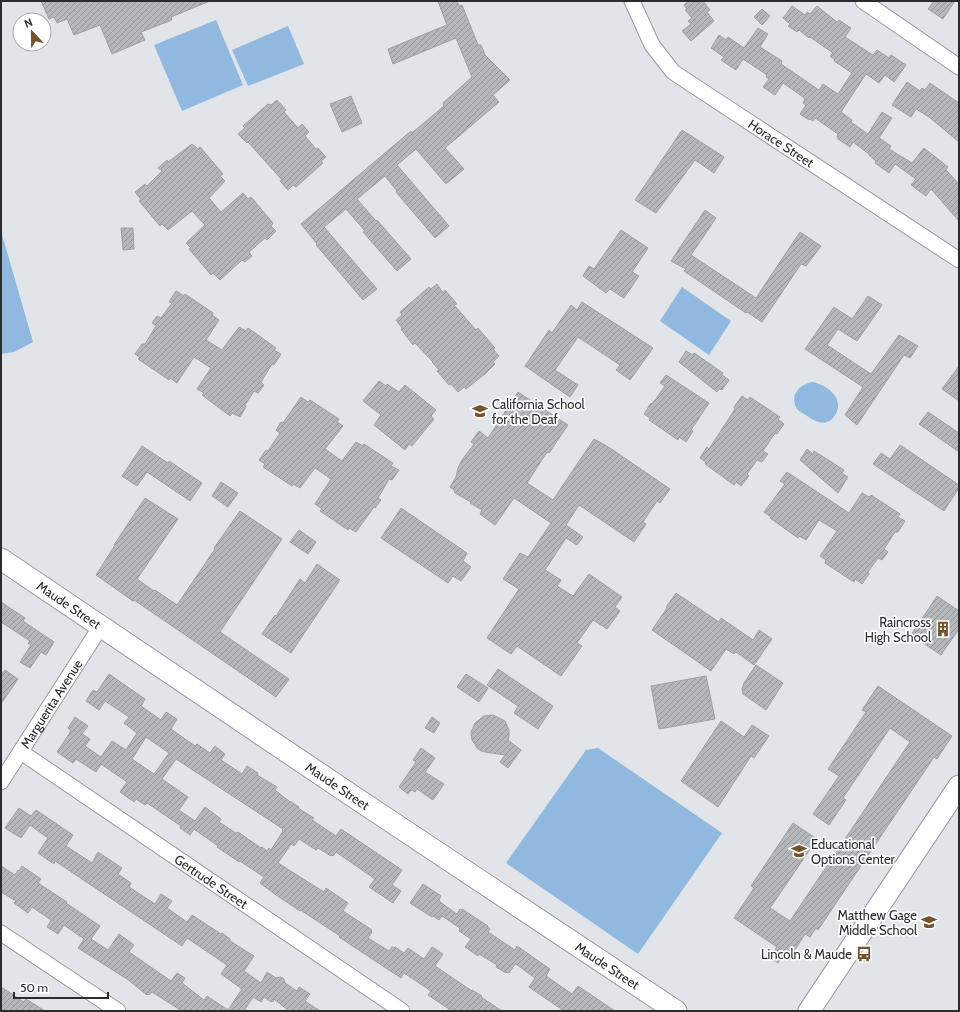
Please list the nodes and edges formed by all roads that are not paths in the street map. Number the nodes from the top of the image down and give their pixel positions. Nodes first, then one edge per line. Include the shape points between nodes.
1 (632, 1) edge
2 (863, 1) edge
3 (959, 67) edge
4 (959, 260) edge
5 (1, 559) edge
6 (101, 626) junction
7 (21, 752) junction
8 (1, 782) edge
9 (959, 786) edge
10 (1, 933) edge
11 (118, 1011) edge
12 (402, 1011) edge
13 (676, 1011) edge
14 (808, 1011) edge

1 - 4 street, Horace Street via 652,46 673,72
2 - 3 street
5 - 6 street, Maude Street
6 - 7 street, Marguerita Avenue
6 - 13 street, Maude Street via 366,806
7 - 8 street, Marguerita Avenue
7 - 12 street, Gertrude Street
9 - 14 street
10 - 11 street

